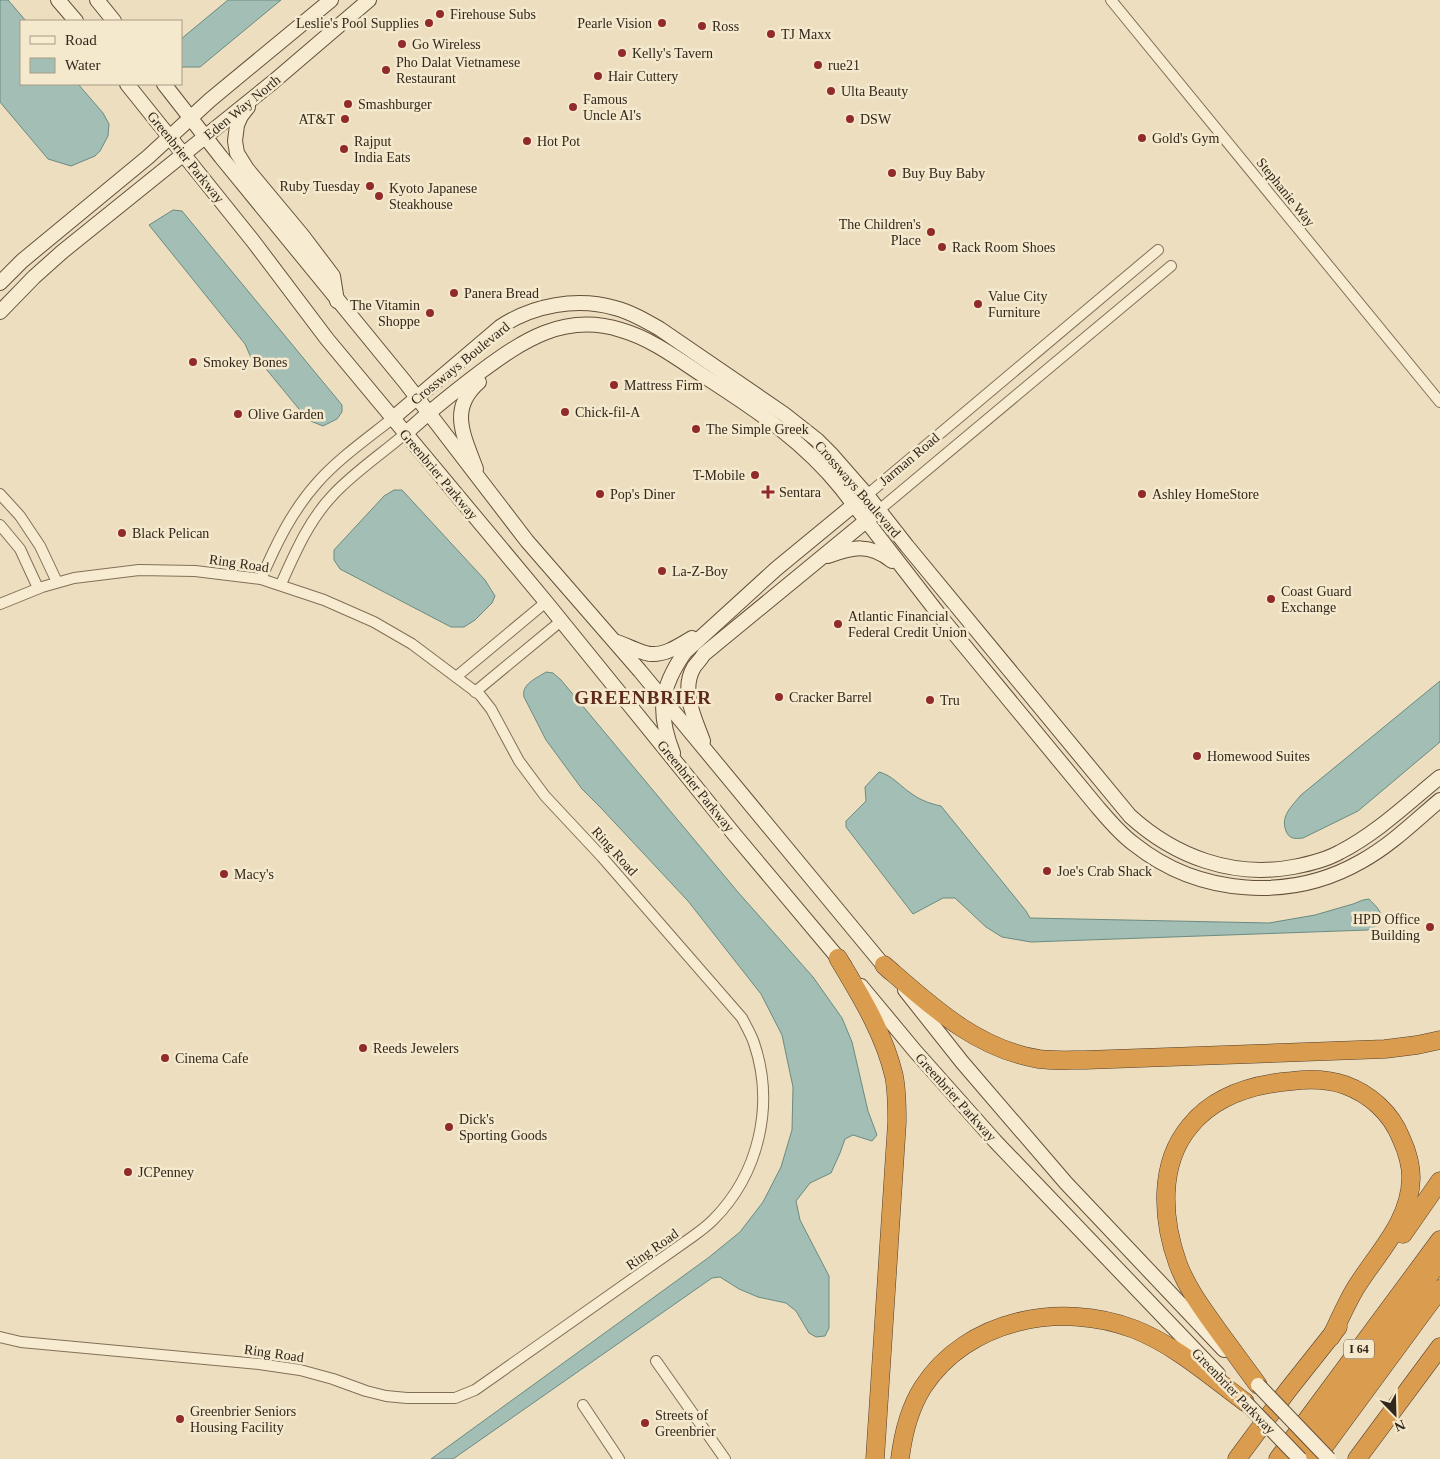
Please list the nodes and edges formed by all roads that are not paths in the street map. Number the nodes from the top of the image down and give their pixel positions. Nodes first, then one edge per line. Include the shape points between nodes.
1 (58, 0) edge
2 (97, 0) edge
3 (331, 0) edge
4 (370, 0) edge
5 (1111, 0) edge
6 (75, 20) edge
7 (113, 20) edge
8 (128, 85) edge
9 (165, 85) edge
10 (255, 97) junction
11 (190, 118) junction
12 (170, 137) junction
13 (204, 137) junction
14 (183, 154) junction
15 (1158, 250) dead end
16 (1171, 266) dead end
17 (0, 281) edge
18 (337, 302) junction
19 (0, 312) edge
20 (501, 357) junction
21 (417, 398) junction
22 (1440, 402) edge
23 (428, 413) junction
24 (393, 418) junction
25 (406, 433) junction
26 (481, 481) junction
27 (0, 494) edge
28 (867, 495) junction
29 (854, 505) junction
30 (879, 510) junction
31 (866, 521) junction
32 (0, 525) edge
33 (820, 559) junction
34 (906, 572) junction
35 (262, 579) junction
36 (57, 582) junction
37 (281, 584) junction
38 (38, 588) junction
39 (546, 602) junction
40 (0, 604) edge
41 (561, 621) junction
42 (712, 626) junction
43 (615, 641) junction
44 (456, 677) junction
45 (475, 692) junction
46 (663, 698) junction
47 (707, 751) junction
48 (677, 763) junction
49 (1440, 777) edge
50 (1440, 800) edge
51 (838, 958) junction
52 (884, 965) junction
53 (1440, 1040) edge
54 (1440, 1181) edge
55 (1440, 1240) edge
56 (1440, 1261) edge
57 (1440, 1289) edge
58 (1440, 1309) edge
59 (0, 1337) edge
60 (1331, 1337) junction
61 (1440, 1346) edge
62 (656, 1361) dead end
63 (1258, 1385) junction
64 (1245, 1402) junction
65 (583, 1405) dead end
66 (619, 1459) edge
67 (725, 1459) edge
68 (875, 1459) edge
69 (900, 1459) edge
70 (1237, 1459) edge
71 (1278, 1459) edge
72 (1294, 1459) edge
73 (1300, 1459) edge
74 (1315, 1459) edge
75 (1329, 1459) edge
76 (1357, 1459) edge

1 - 6 street
2 - 7 street
3 - 11 street, Eden Way North
4 - 10 street, Eden Way North
5 - 22 street, Stephanie Way
8 - 12 street, Greenbrier Parkway
9 - 11 street, Greenbrier Parkway
10 - 13 street, Eden Way North
10 - 18 street via 237,125 237,153 329,270
11 - 12 street, Eden Way North
11 - 13 street, Greenbrier Parkway
12 - 14 street, Greenbrier Parkway
12 - 17 street, Eden Way North
13 - 14 street, Eden Way North
13 - 18 street, Greenbrier Parkway
14 - 19 street, Eden Way North via 62,252
14 - 24 street, Greenbrier Parkway via 264,254 309,317
15 - 28 street, Jarman Road
16 - 30 street, Jarman Road
18 - 21 street, Greenbrier Parkway
20 - 23 street, Crossways Boulevard
20 - 26 street via 471,389 462,406 462,429
20 - 29 street, Crossways Boulevard via 527,340 566,326 604,326 637,336 767,418 814,457
21 - 23 street, Greenbrier Parkway
21 - 24 street, Crossways Boulevard
21 - 28 street, Crossways Boulevard via 500,327 521,315 567,303 615,308 642,318 792,420 817,440
23 - 25 street, Crossways Boulevard
23 - 26 street, Greenbrier Parkway
24 - 25 street, Greenbrier Parkway
24 - 35 street, Crossways Boulevard via 313,487 284,528
25 - 37 street, Crossways Boulevard via 325,504 306,533
25 - 39 street, Greenbrier Parkway
26 - 43 street, Greenbrier Parkway via 533,548
27 - 36 street via 40,546
28 - 29 street, Jarman Road
28 - 30 street, Crossways Boulevard
29 - 31 street, Crossways Boulevard
29 - 42 street, Jarman Road
30 - 31 street, Jarman Road
30 - 49 street, Crossways Boulevard via 1123,809 1143,828 1175,849 1210,863 1237,868 1266,870 1302,865 1355,844
31 - 33 street, Jarman Road
31 - 34 street, Crossways Boulevard
32 - 38 street via 20,549
33 - 34 street via 862,548 883,554
33 - 47 street, Jarman Road via 704,654 693,669 688,684 689,696
34 - 50 street, Crossways Boulevard via 1107,818 1149,856 1183,873 1218,884 1255,888 1312,882 1364,860
35 - 36 street, Ring Road via 195,571 139,570
35 - 37 street, Ring Road
36 - 38 street, Ring Road
37 - 44 street, Ring Road via 374,622 412,644
38 - 40 street, Ring Road
39 - 41 street, Greenbrier Parkway
39 - 44 street
41 - 45 street
41 - 48 street, Greenbrier Parkway
42 - 43 street via 679,646 658,654 645,653
42 - 46 street, Jarman Road via 675,666
43 - 46 street, Greenbrier Parkway
44 - 45 street, Ring Road
45 - 59 street, Ring Road via 491,709 519,761 545,796 742,1018 754,1042 763,1107 761,1128 750,1167 729,1201 692,1237 475,1390 455,1398 386,1396 316,1374 268,1365 21,1342
46 - 47 street, Greenbrier Parkway
46 - 48 street, Jarman Road via 664,724
47 - 52 street, Greenbrier Parkway
48 - 51 street, Greenbrier Parkway
51 - 64 street, Greenbrier Parkway via 915,1052 990,1135
51 - 68 highway via 871,1014 888,1056 896,1097
52 - 53 highway via 939,1012 974,1036 1012,1053 1039,1059 1385,1049
52 - 63 street, Greenbrier Parkway via 1066,1183
54 - 60 highway
55 - 71 highway, I 64
56 - 72 highway
57 - 74 highway
58 - 75 highway
60 - 63 highway via 1355,1289 1404,1214 1411,1178 1406,1149 1398,1129 1382,1107 1344,1085 1323,1080 1262,1084 1214,1104 1190,1126 1179,1143 1168,1172 1166,1205 1168,1228 1185,1282
60 - 70 highway
61 - 76 highway
62 - 67 street
63 - 75 street, Greenbrier Parkway, bridge
64 - 69 highway via 1178,1353 1132,1328 1080,1317 1042,1317 999,1328 973,1340 938,1367 908,1416
64 - 73 street, Greenbrier Parkway, bridge
65 - 66 street

